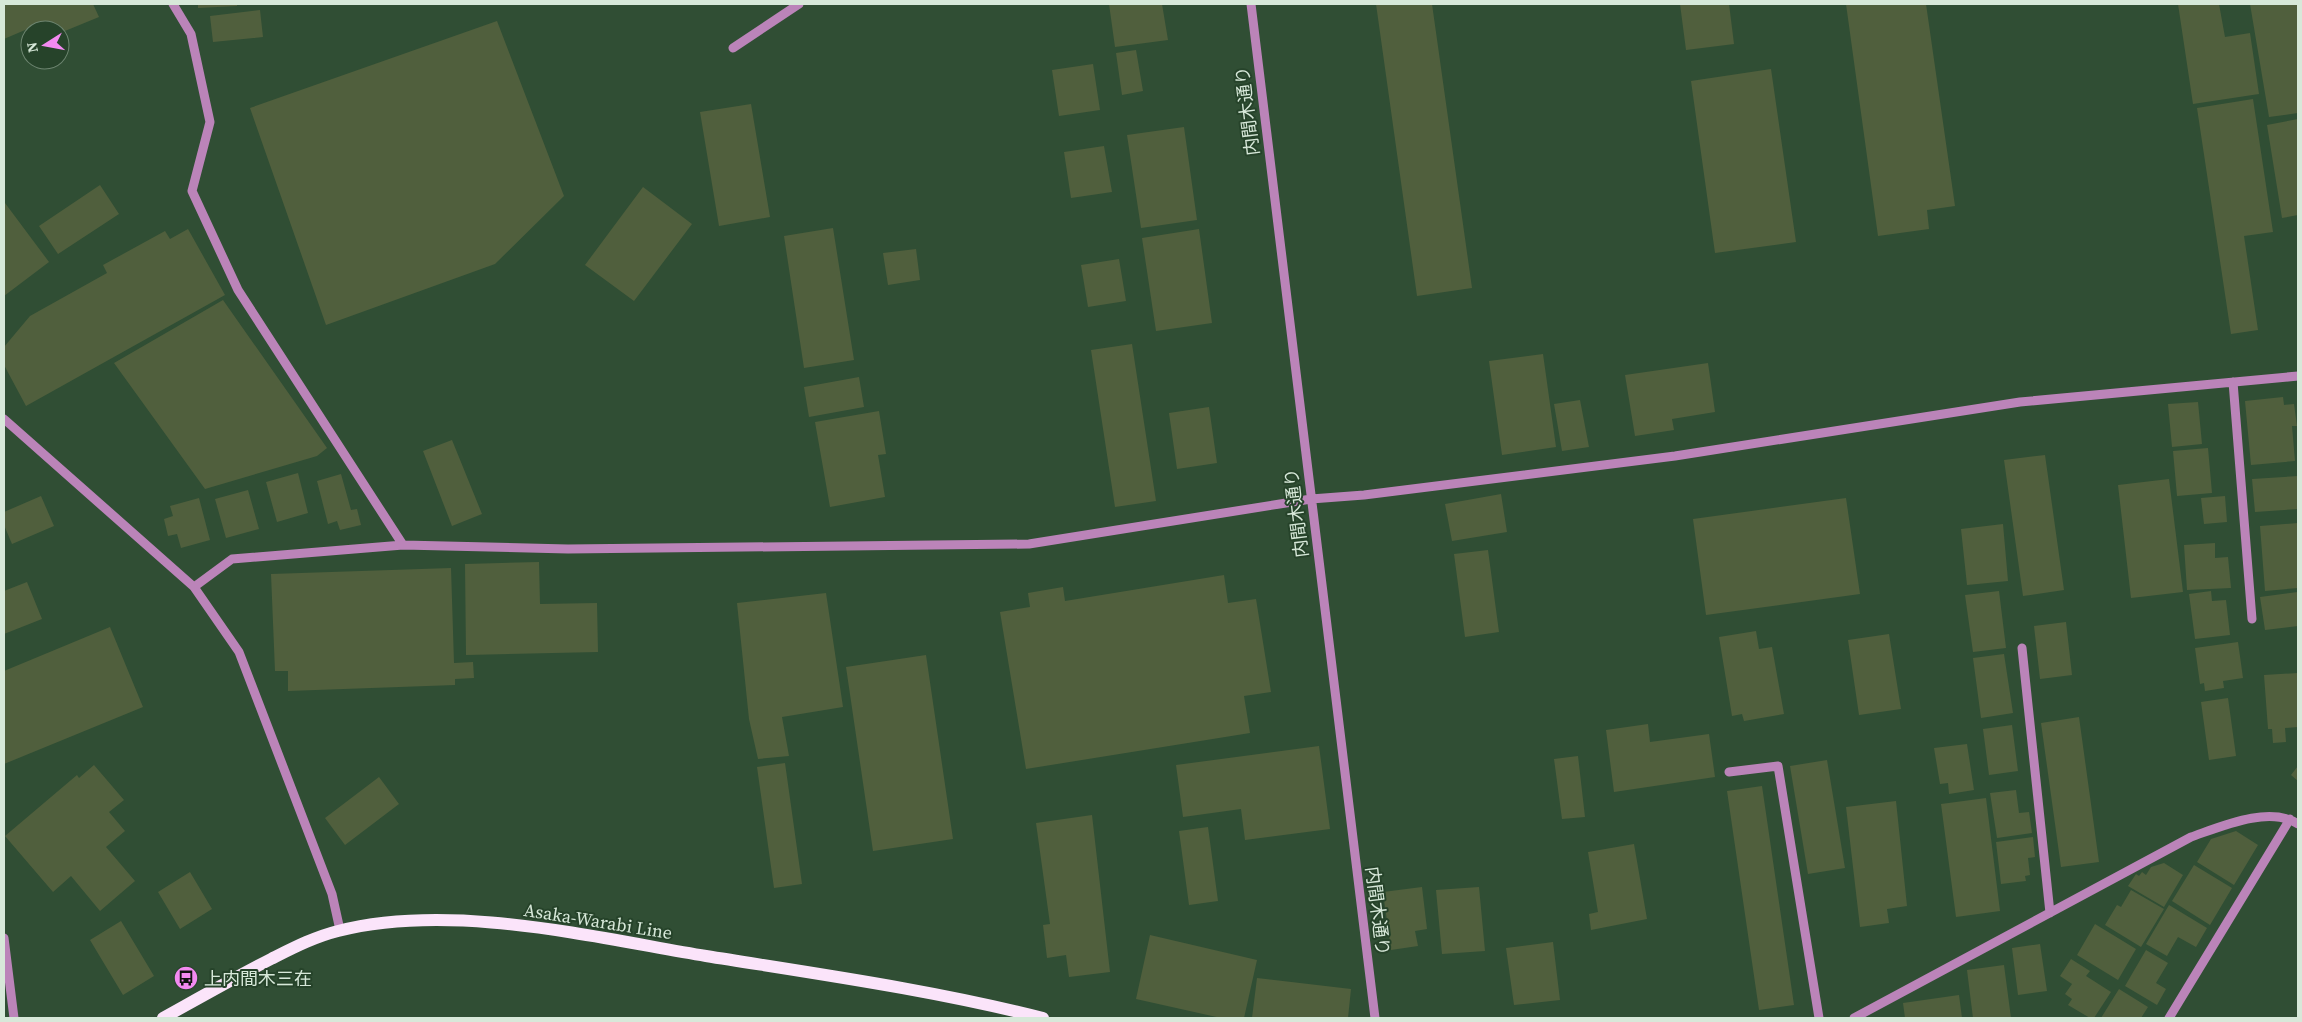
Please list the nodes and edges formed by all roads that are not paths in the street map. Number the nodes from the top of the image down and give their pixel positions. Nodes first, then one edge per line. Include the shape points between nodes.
1 (173, 4) edge
2 (799, 4) edge
3 (1251, 4) edge
4 (734, 48) dead end
5 (2298, 376) edge
6 (2233, 382) junction
7 (4, 418) edge
8 (1311, 499) junction
9 (403, 545) junction
10 (194, 586) junction
11 (2252, 619) dead end
12 (2022, 648) dead end
13 (1729, 772) dead end
14 (2290, 819) junction
15 (2298, 824) edge
16 (2050, 913) junction
17 (340, 930) junction
18 (4, 938) edge
19 (14, 1018) edge
20 (163, 1018) edge
21 (1043, 1018) edge
22 (1375, 1018) edge
23 (1819, 1018) edge
24 (1854, 1018) edge
25 (2170, 1018) edge

1 - 9 street via 191,34 210,122 192,191 238,290
2 - 4 street
3 - 8 street, 内間木通り
5 - 6 street
6 - 8 street via 2020,402 1675,456
6 - 11 street
7 - 10 street
8 - 9 street via 1029,544 568,549
8 - 22 street, 内間木通り
9 - 10 street via 232,560
10 - 17 street via 239,652 332,894
12 - 16 street
13 - 23 street via 1778,766
14 - 15 street
14 - 16 street via 2244,818 2191,837
14 - 25 street
16 - 24 street
17 - 20 main road, Asaka-Warabi Line via 314,938
17 - 21 main road, Asaka-Warabi Line via 415,920 523,926 932,994
18 - 19 street

